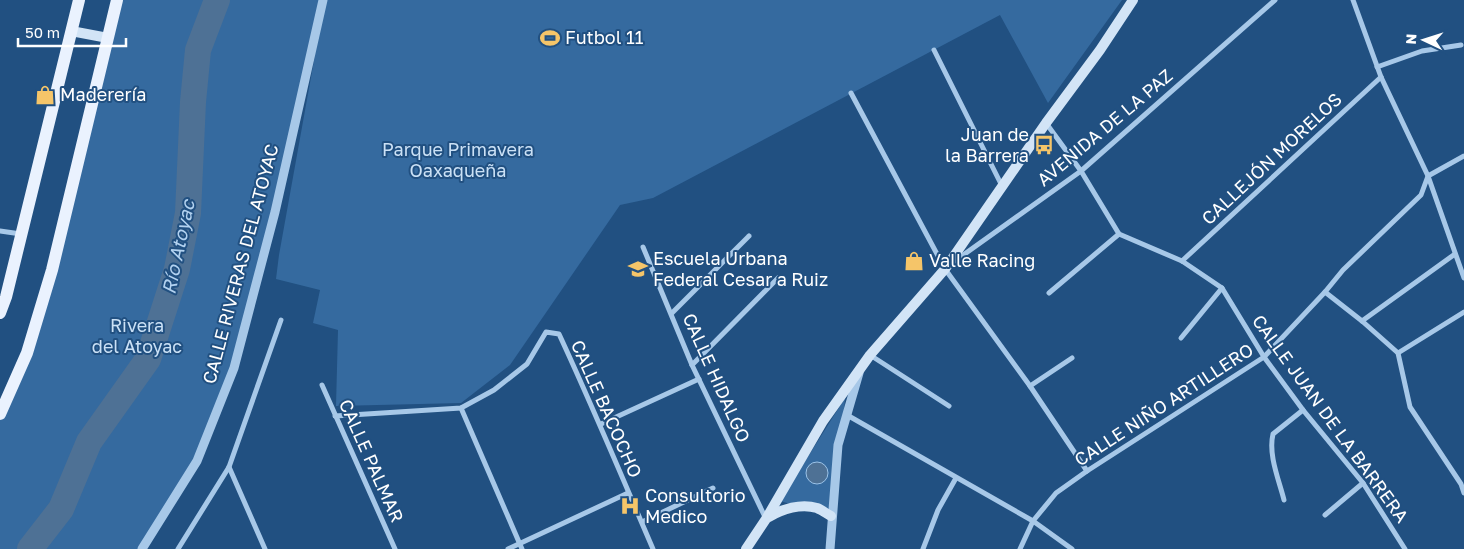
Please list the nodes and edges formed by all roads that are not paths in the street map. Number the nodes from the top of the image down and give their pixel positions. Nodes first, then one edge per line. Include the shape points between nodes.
1 (79, 0) edge
2 (118, 0) edge
3 (322, 0) edge
4 (1133, 0) edge
5 (1275, 0) edge
6 (1353, 0) edge
7 (71, 31) junction
8 (108, 38) junction
9 (1461, 45) dead end
10 (934, 50) dead end
11 (1377, 67) junction
12 (1381, 77) junction
13 (851, 93) dead end
14 (1046, 123) junction
15 (1464, 156) edge
16 (1081, 171) junction
17 (1428, 176) junction
18 (1003, 186) junction
19 (0, 231) edge
20 (21, 234) junction
21 (1119, 234) junction
22 (749, 236) dead end
23 (643, 247) dead end
24 (1455, 254) junction
25 (1182, 261) junction
26 (945, 269) junction
27 (778, 278) dead end
28 (1464, 278) edge
29 (1222, 288) junction
30 (1325, 292) junction
31 (1048, 293) dead end
32 (1464, 312) edge
33 (0, 313) edge
34 (672, 313) junction
35 (281, 320) dead end
36 (1362, 321) junction
37 (1181, 338) dead end
38 (1398, 353) junction
39 (870, 356) junction
40 (1264, 357) junction
41 (1072, 358) dead end
42 (692, 365) junction
43 (860, 370) junction
44 (699, 379) junction
45 (322, 384) dead end
46 (1030, 386) junction
47 (949, 406) dead end
48 (461, 408) junction
49 (1303, 410) junction
50 (0, 414) edge
51 (847, 415) junction
52 (335, 416) junction
53 (600, 424) junction
54 (229, 467) junction
55 (1087, 471) junction
56 (956, 478) junction
57 (1363, 483) junction
58 (713, 488) dead end
59 (628, 493) junction
60 (1464, 493) edge
61 (1284, 500) dead end
62 (1325, 515) dead end
63 (832, 516) junction
64 (766, 519) junction
65 (1033, 520) junction
66 (642, 522) junction
67 (521, 546) edge
68 (142, 549) edge
69 (178, 549) edge
70 (265, 549) edge
71 (394, 549) edge
72 (508, 549) edge
73 (653, 549) edge
74 (746, 549) edge
75 (830, 549) edge
76 (923, 549) edge
77 (1020, 549) edge
78 (1072, 549) edge
79 (1405, 549) edge

1 - 7 main road
2 - 8 main road
3 - 68 street, CALLE RIVERAS DEL ATOYAC via 275,212 234,368 197,461
4 - 14 main road
5 - 16 street, AVENIDA DE LA PAZ
6 - 11 street
7 - 8 main road
7 - 20 main road
8 - 50 main road via 52,270 27,353
9 - 11 street via 1422,51
10 - 18 street
11 - 12 street
12 - 17 street
12 - 25 street, CALLEJÓN MORELOS
13 - 26 street
14 - 16 street
14 - 18 main road
15 - 17 street
16 - 21 street
16 - 26 street, AVENIDA DE LA PAZ
17 - 24 street
17 - 30 street, CALLE NIÑO ARTILLERO via 1421,195 1343,270
18 - 26 main road
19 - 20 street
20 - 33 main road
21 - 25 street, CALLE JUAN DE LA BARRERA
21 - 31 street
22 - 34 street
23 - 34 street, CALLE HIDALGO
24 - 28 street
24 - 36 street
25 - 29 street, CALLE JUAN DE LA BARRERA
26 - 39 main road
26 - 46 street
27 - 42 street
29 - 37 street
29 - 40 street, CALLE JUAN DE LA BARRERA
30 - 36 street
30 - 40 street, CALLE NIÑO ARTILLERO
32 - 38 street
34 - 42 street, CALLE HIDALGO
35 - 54 street
36 - 38 street
38 - 60 street via 1410,407 1462,484
39 - 43 main road
39 - 47 street
40 - 49 street, CALLE JUAN DE LA BARRERA
40 - 55 street, CALLE NIÑO ARTILLERO
41 - 46 street
42 - 44 street, CALLE HIDALGO
43 - 51 street
43 - 64 main road via 823,421
44 - 53 street
44 - 64 street, CALLE HIDALGO
45 - 52 street, CALLE PALMAR
46 - 55 street
48 - 52 street
48 - 53 street, CALLE BACOCHO via 494,390 527,364 546,332 559,334
48 - 67 street
49 - 57 street, CALLE JUAN DE LA BARRERA
49 - 61 street via 1273,434 1271,442
51 - 56 street
51 - 63 street via 838,445
52 - 71 street, CALLE PALMAR
53 - 59 street, CALLE BACOCHO
54 - 69 street
54 - 70 street
55 - 65 street, CALLE NIÑO ARTILLERO via 1056,493
56 - 65 street
56 - 76 street via 938,510
57 - 62 street
57 - 79 street, CALLE JUAN DE LA BARRERA
58 - 66 street
59 - 66 street, CALLE BACOCHO
59 - 67 street
63 - 64 main road via 816,508 800,506 778,511
63 - 75 street
64 - 74 main road
65 - 77 street, CALLE NIÑO ARTILLERO
65 - 78 street
66 - 73 street, CALLE BACOCHO
67 - 72 street

